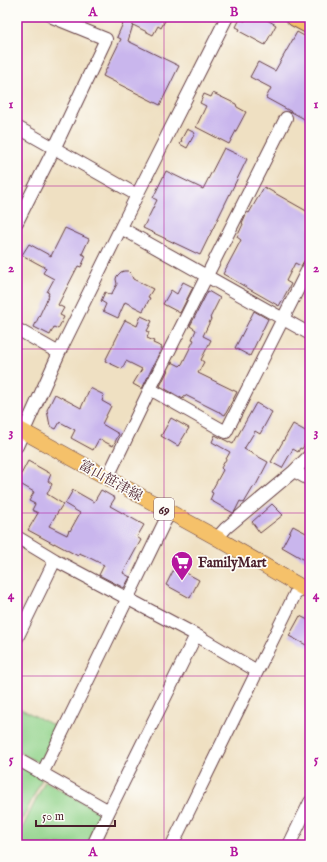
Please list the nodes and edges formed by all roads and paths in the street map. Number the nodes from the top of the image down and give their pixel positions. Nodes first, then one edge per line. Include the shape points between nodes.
1 (52, 17) edge
2 (227, 17) edge
3 (296, 17) edge
4 (310, 25) edge
5 (286, 118) dead end
6 (17, 126) edge
7 (54, 147) junction
8 (137, 195) junction
9 (17, 222) edge
10 (121, 228) junction
11 (310, 265) edge
12 (207, 276) junction
13 (283, 319) junction
14 (17, 330) edge
15 (310, 334) edge
16 (59, 353) junction
17 (150, 389) junction
18 (20, 430) edge
19 (17, 446) edge
20 (310, 455) edge
21 (294, 471) junction
22 (107, 478) junction
23 (310, 480) edge
24 (170, 512) junction
25 (17, 537) edge
26 (217, 538) junction
27 (55, 560) junction
28 (304, 589) edge
29 (127, 598) junction
30 (196, 635) junction
31 (17, 638) edge
32 (257, 671) junction
33 (17, 759) edge
34 (42, 774) junction
35 (310, 802) edge
36 (109, 811) junction
37 (93, 845) edge
38 (172, 845) edge
39 (289, 845) edge

1 - 7 street via 106,39
2 - 8 street
3 - 4 highway
5 - 12 street
6 - 7 street
7 - 8 street
7 - 9 street
8 - 10 street
10 - 12 street
10 - 16 street
11 - 13 street
12 - 13 street
12 - 17 street
13 - 15 street
13 - 17 street via 226,432
14 - 16 street
16 - 18 street
17 - 22 street
18 - 19 street
18 - 22 main road, 富山笹津線 / 69
20 - 21 street
21 - 23 street
21 - 26 street
22 - 24 main road, 富山笹津線 / 69
24 - 26 main road, 富山笹津線 / 69
24 - 29 street
25 - 27 street
26 - 28 main road, 富山笹津線 / 69
27 - 29 street
27 - 31 street
28 - 32 street
29 - 30 street
29 - 34 street
30 - 32 street
30 - 36 street
32 - 38 street
33 - 34 street
34 - 36 street
35 - 39 street
36 - 37 street

